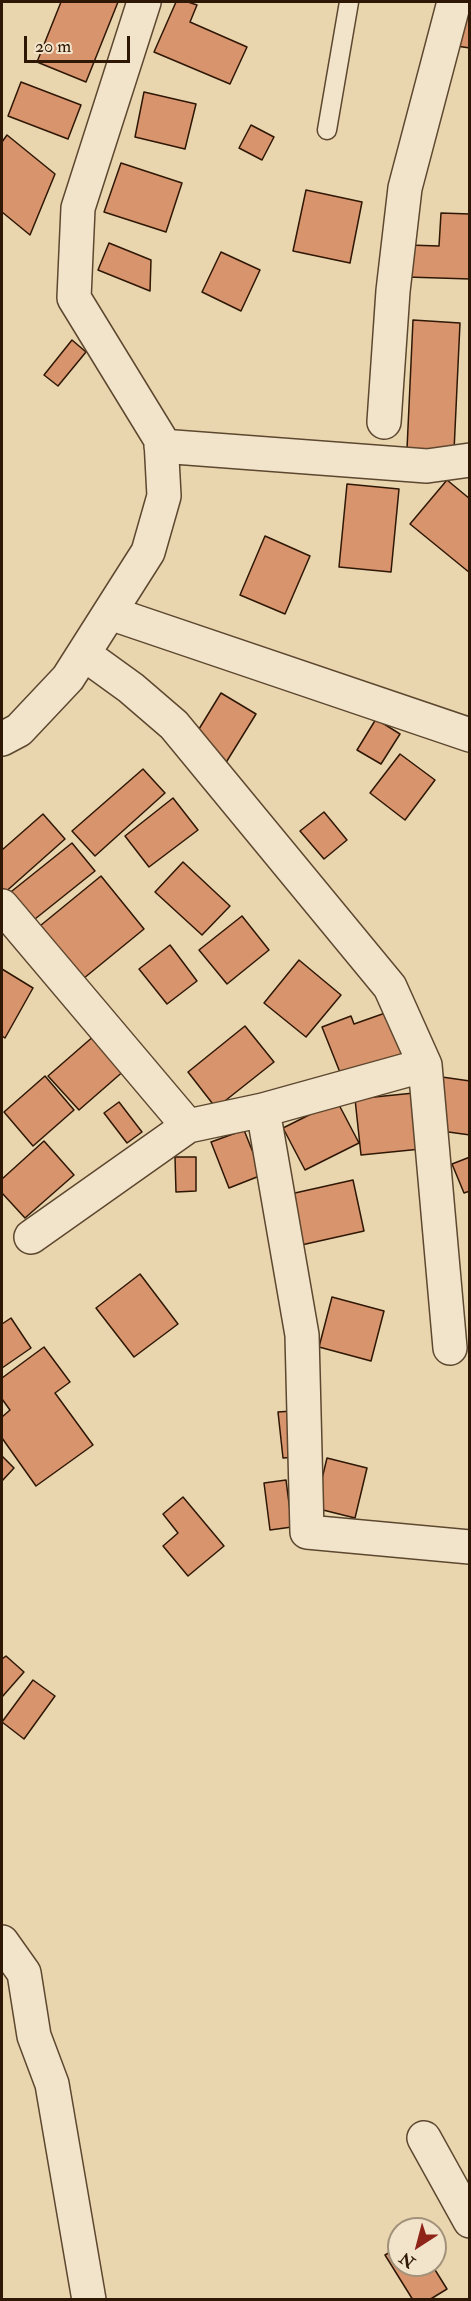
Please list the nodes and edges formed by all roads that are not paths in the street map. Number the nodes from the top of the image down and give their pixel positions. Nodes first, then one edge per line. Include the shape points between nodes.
1 (144, 2) edge
2 (349, 2) edge
3 (454, 2) edge
4 (327, 130) dead end
5 (384, 422) dead end
6 (161, 446) junction
7 (470, 460) edge
8 (110, 613) junction
9 (84, 654) junction
10 (470, 735) edge
11 (2, 739) edge
12 (2, 906) edge
13 (425, 1065) junction
14 (263, 1110) junction
15 (188, 1126) junction
16 (31, 1237) dead end
17 (450, 1348) dead end
18 (470, 1547) edge
19 (2, 1942) edge
20 (424, 2138) dead end
21 (470, 2221) edge
22 (89, 2300) edge

1 - 6 street via 78,208 74,298 161,440
2 - 4 lane
3 - 5 street via 405,188
6 - 7 street via 427,466
6 - 8 street via 164,496 148,552
8 - 9 street
8 - 10 street
9 - 11 street via 68,678 19,730
9 - 13 street via 174,725 390,987
12 - 15 street
13 - 14 street
13 - 17 street
14 - 15 street
14 - 18 street via 302,1335 307,1532
15 - 16 street
19 - 22 street via 24,1973 34,2036 52,2084
20 - 21 street

